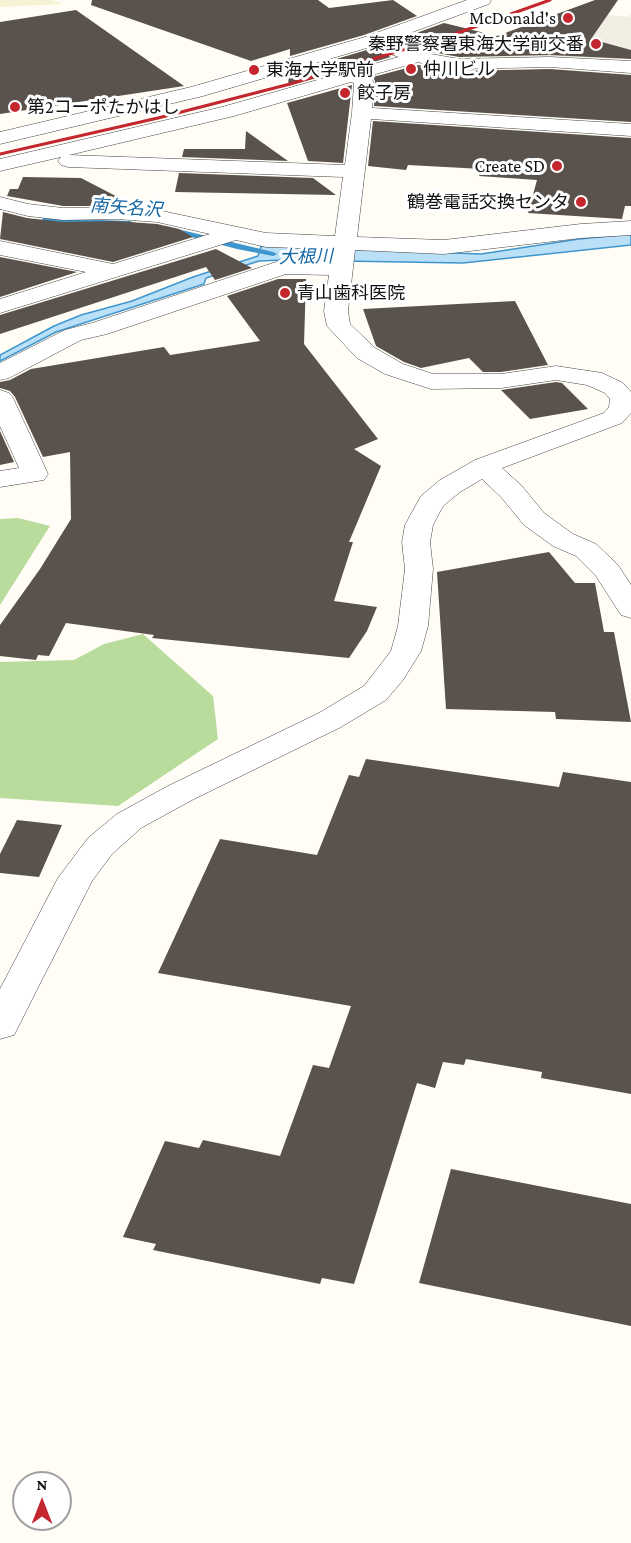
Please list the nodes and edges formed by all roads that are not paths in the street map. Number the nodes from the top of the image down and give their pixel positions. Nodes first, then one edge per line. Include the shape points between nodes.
1 (483, 0) edge
2 (415, 6) dead end
3 (439, 16) junction
4 (371, 41) junction
5 (416, 57) junction
6 (631, 67) edge
7 (355, 76) junction
8 (362, 112) junction
9 (631, 130) edge
10 (0, 138) edge
11 (25, 160) junction
12 (0, 165) edge
13 (353, 171) junction
14 (0, 203) edge
15 (631, 228) edge
16 (233, 234) junction
17 (6, 253) edge
18 (343, 255) junction
19 (114, 271) junction
20 (0, 306) edge
21 (0, 373) edge
22 (0, 398) edge
23 (484, 466) junction
24 (0, 478) edge
25 (631, 609) edge
26 (0, 1026) edge

1 - 3 street
2 - 3 street
3 - 4 street
4 - 5 street
4 - 10 street via 196,92
5 - 6 street via 459,64 550,62
5 - 7 street
7 - 8 street via 364,81
7 - 11 street via 227,112
8 - 9 street
8 - 13 street
11 - 12 street
11 - 13 street
13 - 18 street
14 - 16 street via 63,214 157,216
15 - 18 street
16 - 18 street
16 - 19 street
17 - 19 street
18 - 21 street via 284,267 73,335
18 - 23 street via 336,310 339,326 366,353 394,369 431,382 501,381 556,373 593,378 614,388 623,398 622,408 613,418
19 - 20 street
22 - 24 street via 35,474
23 - 25 street via 534,519 563,540 586,550 608,571
23 - 26 street via 431,502 419,525 413,626 406,651 375,693 129,821 100,846 76,878

